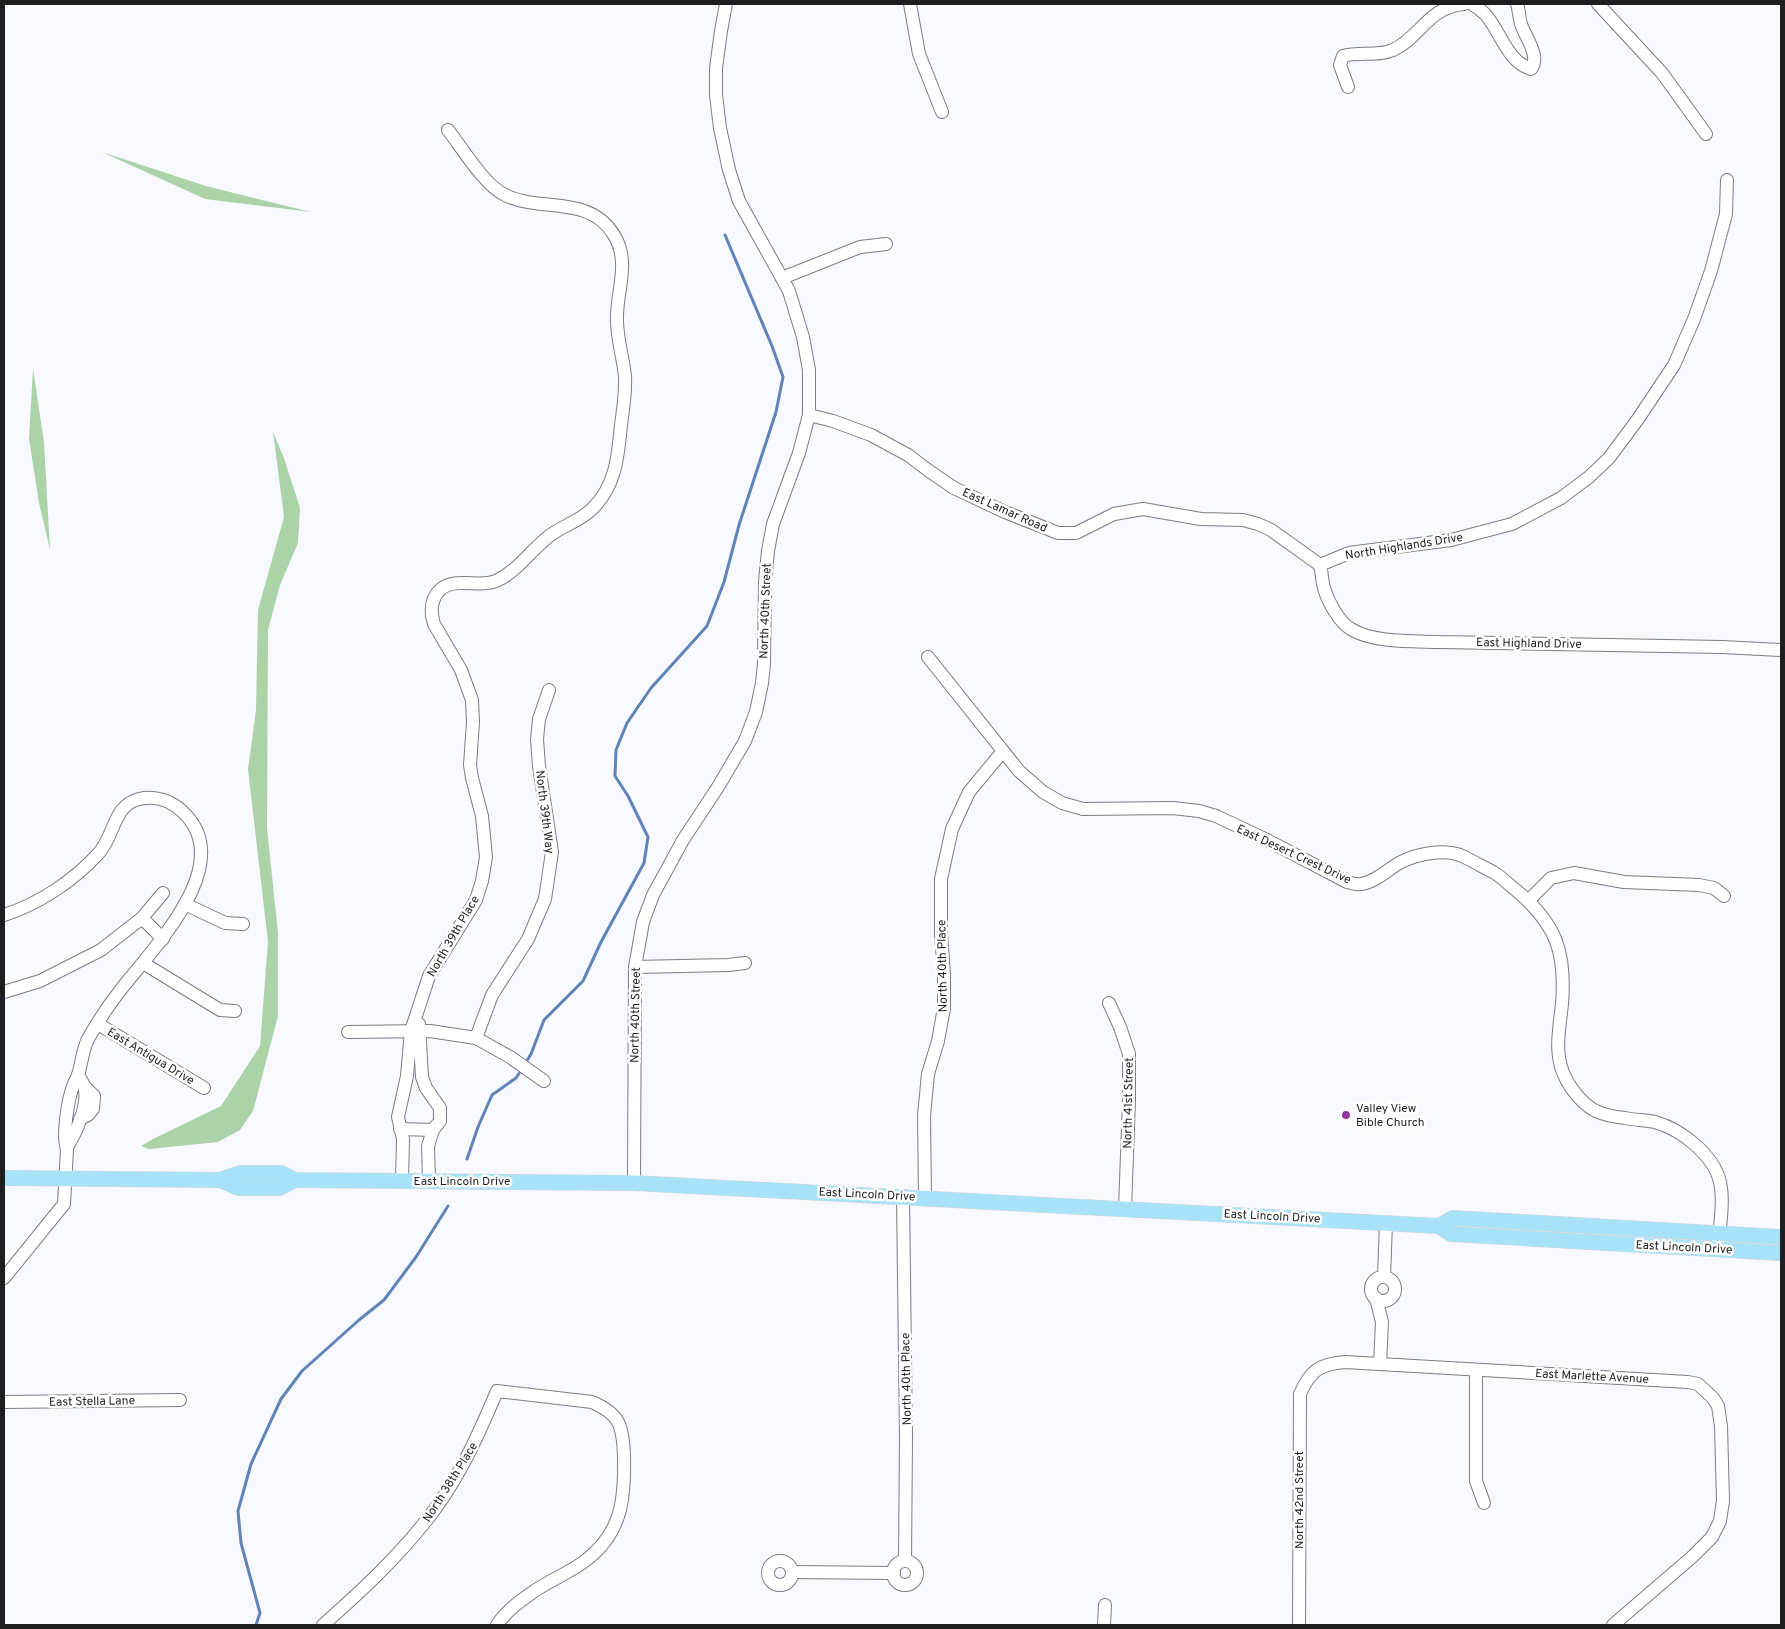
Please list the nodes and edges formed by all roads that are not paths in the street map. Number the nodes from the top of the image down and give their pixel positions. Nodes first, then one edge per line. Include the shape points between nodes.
1 (726, 4) edge
2 (910, 4) edge
3 (1464, 4) edge
4 (1472, 4) edge
5 (1517, 4) edge
6 (1598, 4) edge
7 (1348, 87) dead end
8 (942, 112) dead end
9 (448, 130) dead end
10 (1706, 134) dead end
11 (1727, 180) dead end
12 (886, 244) dead end
13 (782, 278) junction
14 (809, 415) junction
15 (1320, 565) junction
16 (1781, 650) edge
17 (928, 657) dead end
18 (549, 690) dead end
19 (1003, 751) junction
20 (163, 893) dead end
21 (1724, 896) dead end
22 (1528, 900) junction
23 (185, 904) junction
24 (4, 915) edge
25 (142, 918) junction
26 (243, 924) dead end
27 (163, 939) junction
28 (143, 962) junction
29 (745, 963) dead end
30 (635, 967) junction
31 (4, 992) edge
32 (1109, 1003) dead end
33 (235, 1011) dead end
34 (98, 1024) junction
35 (415, 1031) junction
36 (348, 1032) dead end
37 (476, 1038) junction
38 (78, 1075) junction
39 (539, 1077) dead end
40 (204, 1088) dead end
41 (400, 1129) junction
42 (433, 1130) junction
43 (66, 1154) junction
44 (4, 1178) edge
45 (65, 1179) junction
46 (402, 1180) junction
47 (429, 1180) junction
48 (634, 1182) junction
49 (904, 1196) junction
50 (925, 1197) junction
51 (1125, 1208) junction
52 (1386, 1223) junction
53 (1439, 1226) junction
54 (1719, 1233) junction
55 (1781, 1237) edge
56 (1718, 1248) junction
57 (1781, 1253) edge
58 (1384, 1277) junction
59 (4, 1278) edge
60 (1376, 1298) junction
61 (1389, 1299) junction
62 (1382, 1322) junction
63 (1380, 1364) junction
64 (1476, 1370) junction
65 (1308, 1377) joint
66 (180, 1400) dead end
67 (4, 1402) edge
68 (1484, 1503) dead end
69 (906, 1561) junction
70 (792, 1572) dead end
71 (894, 1573) junction
72 (1104, 1605) dead end
73 (323, 1625) edge
74 (497, 1625) edge
75 (1104, 1625) edge
76 (1299, 1625) edge
77 (1613, 1625) edge

1 - 13 street, North 40th Street via 716,68 720,128 739,201
2 - 8 street via 919,54
3 - 7 street via 1446,8 1427,20 1392,50 1343,56 1340,65
4 - 5 street via 1486,14 1516,58 1531,69 1534,55 1521,24
6 - 10 street via 1662,73
9 - 35 street, North 39th Place via 486,180 504,195 522,201 583,210 603,220 610,229 624,263 617,319 625,393 614,472 606,492 596,505 550,535 510,573 494,582 446,586 433,600 434,624 461,670 472,700 470,765 482,816 486,857 476,900 429,976 418,1006
11 - 15 street, North Highlands Drive via 1726,214 1711,271 1674,365 1609,458 1589,477 1561,498 1512,524 1451,540 1349,553
12 - 13 street via 860,247
13 - 14 street, North 40th Street via 804,336 809,370
14 - 15 street, East Lamar Road via 871,434 908,455 954,488 1058,533 1076,533 1114,514 1143,509 1201,519 1243,520 1270,530
14 - 30 street, North 40th Street via 773,524 768,551 764,664 756,712 745,741 653,895 642,922
15 - 16 street, East Highland Drive via 1324,588 1338,617 1352,629 1370,636 1439,642
17 - 19 street, East Desert Crest Drive
18 - 37 street, North 39th Way via 539,719 537,739 552,852 545,899 528,939 492,995
19 - 22 street, East Desert Crest Drive via 1019,771 1043,792 1062,803 1083,809 1173,808 1199,811 1265,839 1347,882 1360,884 1418,856 1438,852 1458,855 1495,873
19 - 50 street, North 40th Place via 968,792 952,829 941,879 944,1008 928,1074 924,1116
20 - 25 street
21 - 22 street via 1714,888 1700,885 1624,882 1574,873 1551,878
22 - 54 street via 1556,939 1562,960 1564,977 1557,1050 1568,1082 1579,1097 1596,1111 1655,1122 1691,1141 1704,1153 1718,1175 1721,1188
23 - 24 street, East Antigua Drive via 201,860 196,831 177,806 152,797 129,802 123,808 110,838 75,876 41,899
23 - 26 street via 224,923
23 - 27 street, East Antigua Drive
25 - 27 street
25 - 31 street via 101,950 40,981
27 - 28 street, East Antigua Drive
28 - 33 street via 220,1010
28 - 34 street, East Antigua Drive
29 - 30 street
30 - 48 street, North 40th Street
32 - 51 street, North 41st Street via 1129,1054
34 - 38 street, East Antigua Drive via 81,1057
34 - 40 street, East Antigua Drive
35 - 36 street
35 - 37 street
35 - 41 street, North 39th Place via 398,1117
35 - 42 street, North 39th Place via 422,1076 440,1108 440,1122
37 - 39 street
38 - 43 street, East Antigua Drive via 70,1097 64,1142
38 - 43 street, East Antigua Drive via 94,1096 94,1109 80,1119
41 - 42 street
41 - 46 street, North 39th Place via 403,1139
42 - 47 street, North 39th Place via 428,1146
43 - 45 street, East Antigua Drive
44 - 45 main road, East Lincoln Drive
45 - 46 main road, East Lincoln Drive via 220,1180 238,1188 280,1188 295,1180
45 - 59 street, East Antigua Drive via 64,1204
46 - 47 main road, East Lincoln Drive
47 - 48 main road, East Lincoln Drive
48 - 49 main road, East Lincoln Drive
49 - 50 main road, East Lincoln Drive
49 - 69 street, North 40th Place
50 - 51 main road, East Lincoln Drive
51 - 52 main road, East Lincoln Drive
52 - 53 main road, East Lincoln Drive
52 - 58 street
53 - 54 main road, East Lincoln Drive via 1453,1218
53 - 56 main road, East Lincoln Drive via 1451,1234
54 - 55 main road, East Lincoln Drive
54 - 56 street
56 - 57 main road, East Lincoln Drive
58 - 60 street via 1372,1284
58 - 61 street via 1394,1284 1394,1292
60 - 61 street
60 - 62 street
61 - 62 street
62 - 63 street
63 - 64 street, East Marlette Avenue
63 - 65 street, East Marlette Avenue via 1330,1363
64 - 68 street via 1476,1481
64 - 77 street, East Marlette Avenue via 1688,1382 1698,1384 1718,1406 1723,1501 1720,1521 1712,1537 1692,1557
65 - 76 street, North 42nd Street via 1300,1394 1299,1412
66 - 67 street, East Stella Lane
69 - 71 street via 896,1566
69 - 71 street via 917,1571 913,1582 899,1583
70 - 71 street
72 - 75 street
73 - 74 street, North 38th Place via 361,1591 427,1521 477,1438 497,1391 592,1402 607,1408 616,1418 623,1435 624,1458 620,1513 612,1532 586,1561 518,1602

